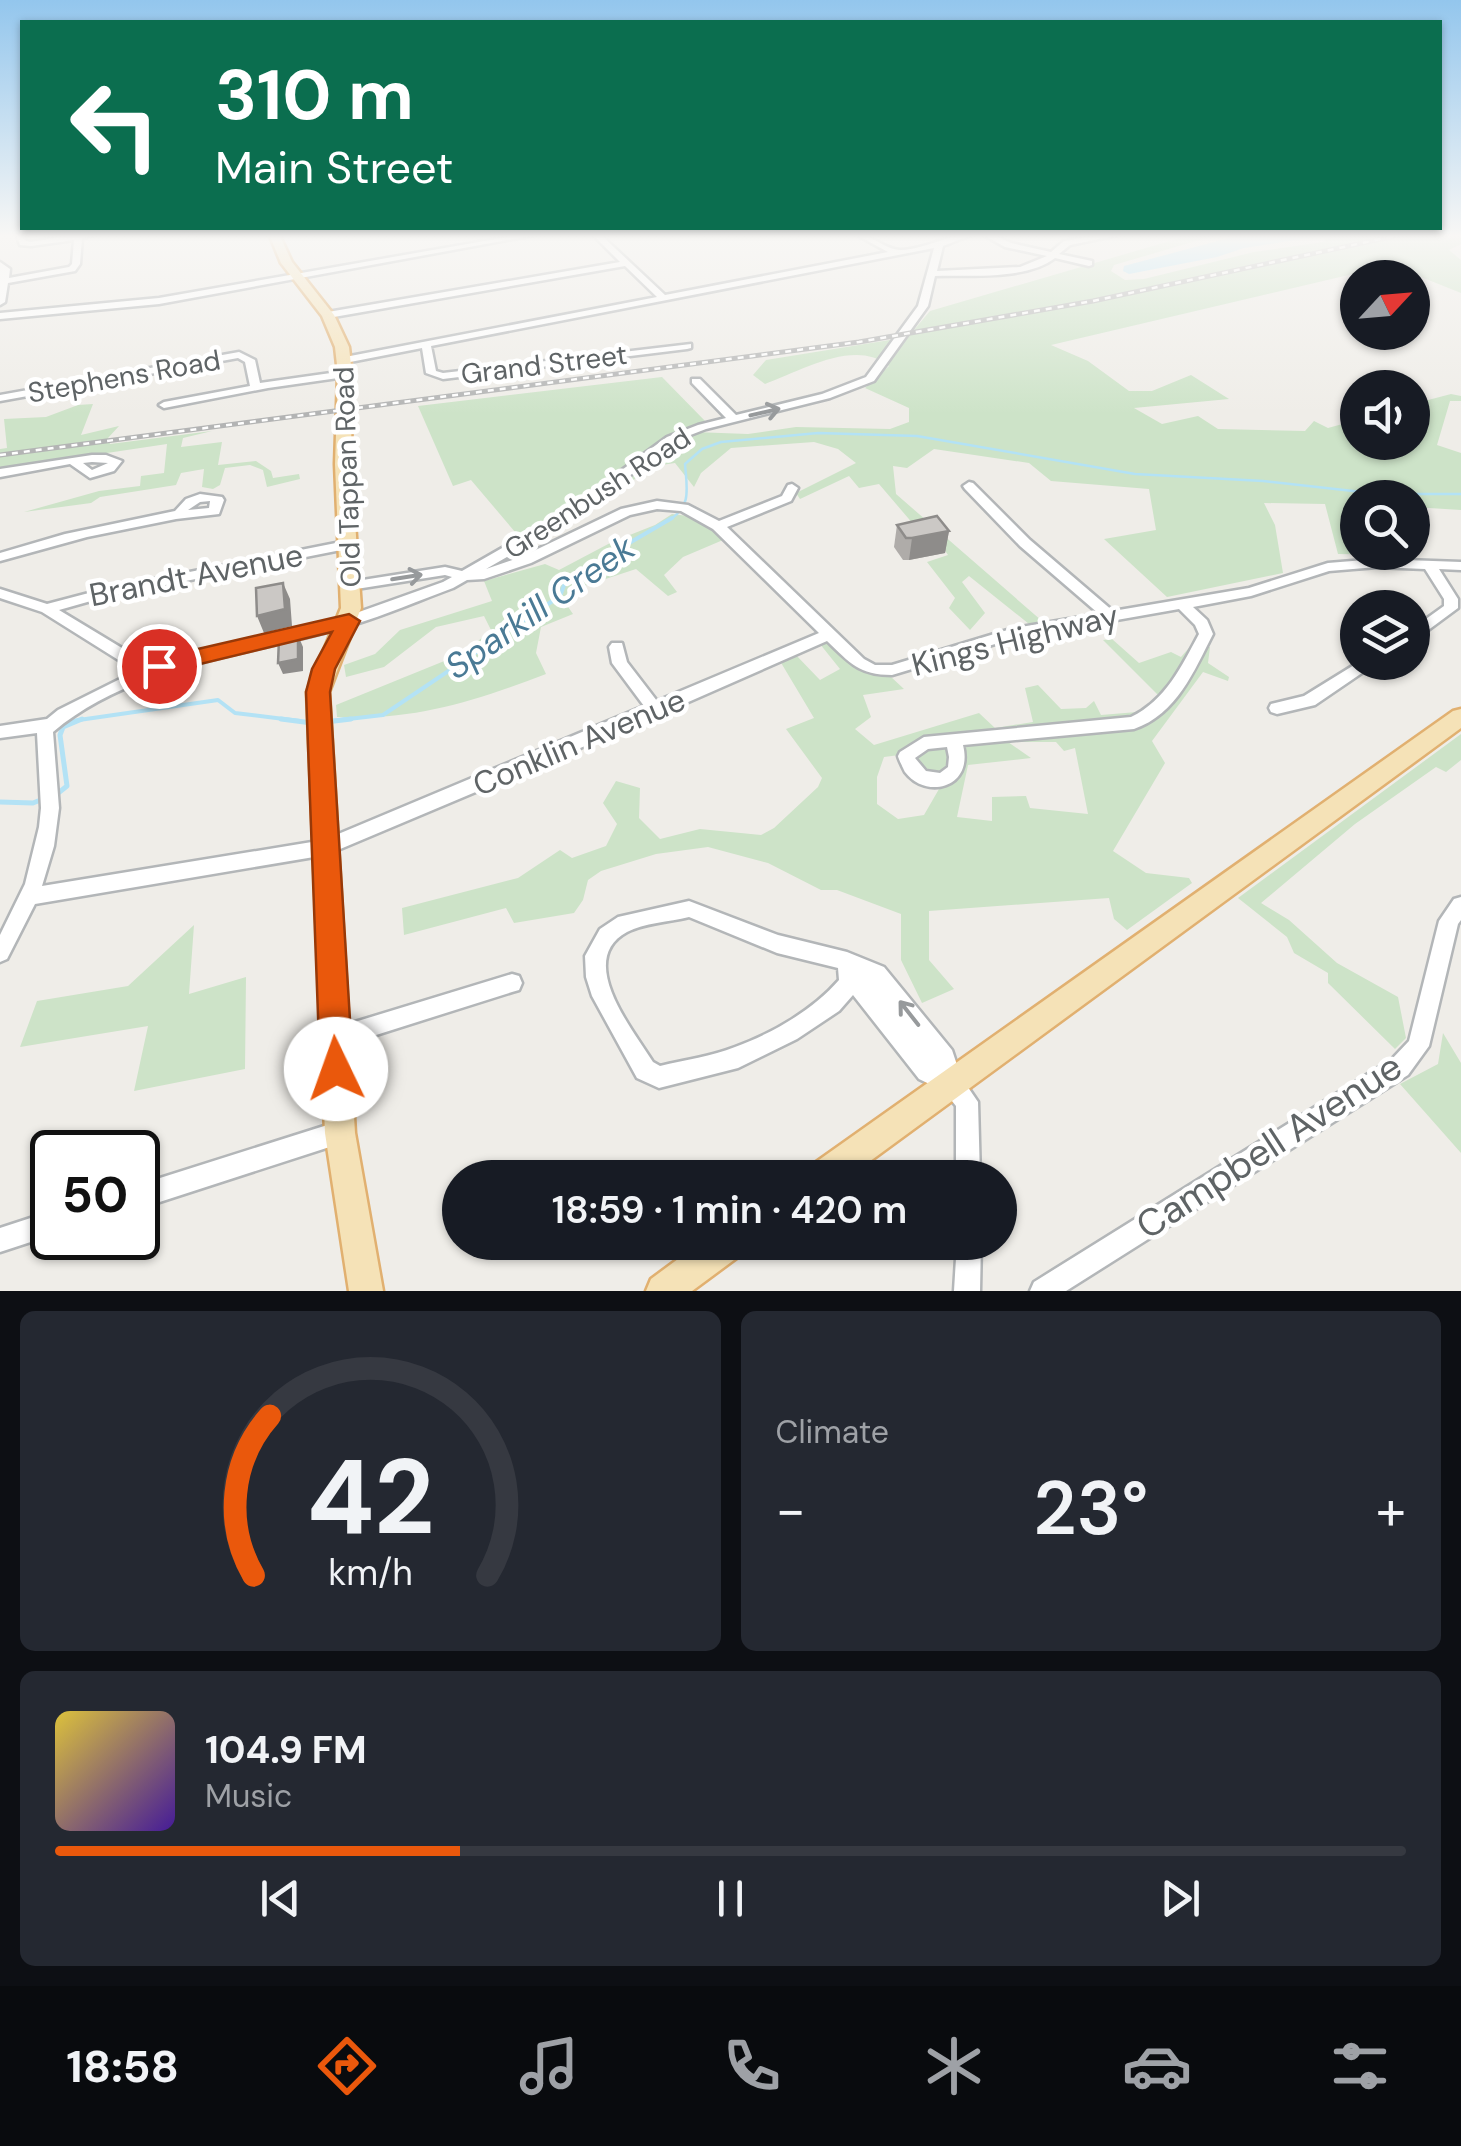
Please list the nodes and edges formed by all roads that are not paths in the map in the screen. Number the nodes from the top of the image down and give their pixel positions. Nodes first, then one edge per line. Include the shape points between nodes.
1 (201, 294) edge
2 (312, 294) edge
3 (447, 294) edge
4 (659, 294) edge
5 (682, 294) edge
6 (926, 294) edge
7 (663, 298) junction
8 (328, 315) junction
9 (0, 316) edge
10 (426, 344) junction
11 (688, 346) dead end
12 (345, 367) junction
13 (696, 381) dead end
14 (267, 386) junction
15 (0, 398) edge
16 (164, 405) dead end
17 (734, 419) junction
18 (76, 462) dead end
19 (0, 472) edge
20 (968, 486) dead end
21 (792, 488) dead end
22 (178, 514) dead end
23 (718, 526) junction
24 (346, 545) junction
25 (535, 556) junction
26 (0, 557) edge
27 (498, 557) junction
28 (1430, 565) edge
29 (1340, 566) edge
30 (1461, 566) edge
31 (1430, 567) edge
32 (464, 576) junction
33 (350, 586) junction
34 (0, 592) edge
35 (1182, 604) junction
36 (47, 609) junction
37 (1109, 615) junction
38 (349, 621) junction
39 (1430, 623) edge
40 (830, 634) junction
41 (617, 647) dead end
42 (148, 671) junction
43 (1343, 680) edge
44 (1277, 708) dead end
45 (655, 710) junction
46 (1461, 717) edge
47 (49, 725) junction
48 (0, 732) edge
49 (954, 740) dead end
50 (326, 846) junction
51 (28, 897) junction
52 (1461, 905) edge
53 (0, 953) edge
54 (848, 972) junction
55 (512, 983) dead end
56 (334, 1038) junction
57 (952, 1083) junction
58 (340, 1133) junction
59 (845, 1160) edge
60 (968, 1160) edge
61 (160, 1189) edge
62 (30, 1230) edge
63 (0, 1240) edge
64 (705, 1260) edge
65 (968, 1260) edge
66 (366, 1291) edge
67 (663, 1291) edge
68 (967, 1291) edge
69 (1043, 1291) edge

1 - 9 street
2 - 8 main road, Old Tappan Road
3 - 8 street
4 - 7 street
5 - 7 street, Stephens Road
17 -> 6 street, Greenbush Road via 870,378
7 - 10 street, Stephens Road
8 - 12 main road, Old Tappan Road
10 - 11 street, Grand Street via 431,373 443,376
10 - 12 street, Stephens Road
12 - 14 street, Stephens Road
12 - 24 main road, Old Tappan Road
13 - 17 street
14 - 15 street, Stephens Road via 254,384 250,360 239,356
14 - 16 street
17 - 27 street, Greenbush Road via 672,439 568,516
18 - 19 street
20 - 37 street
21 - 23 street via 787,498
22 - 26 street
23 - 25 street, Kings Highway via 684,508 642,507
23 - 40 street, Kings Highway
24 - 33 main road, Old Tappan Road
24 - 36 street, Brandt Avenue
25 - 27 street
25 - 32 street, Kings Highway
27 - 32 street, Greenbush Road
28 - 30 street, Kings Highway
29 - 35 street, Kings Highway
31 - 39 street via 1451,599 1451,608
33 -> 32 street, Greenbush Road via 446,571
32 - 38 street, Kings Highway
33 - 38 main road, Old Tappan Road
34 - 36 street
35 - 37 street, Kings Highway
35 - 49 street via 1206,634 1156,714 1134,723
36 - 42 street
37 - 40 street, Kings Highway via 892,670 859,663
38 - 42 street, Kings Highway
38 - 50 main road via 318,692
40 - 45 street, Conklin Avenue
41 - 45 street via 620,663
42 - 47 street, Kings Highway
43 - 44 street via 1309,702
45 - 50 street, Conklin Avenue
46 - 57 main road
47 - 48 street
47 - 51 street via 44,845
50 - 51 street, Conklin Avenue
50 - 56 main road
51 - 53 street
52 - 69 street, Campbell Avenue via 1448,921 1418,1046 1400,1067
54 - 54 street via 689,909 625,923 607,935 596,956 602,996 645,1070 659,1076 738,1058 789,1032 832,1004
54 - 57 street via 927,1071
55 - 56 street
56 - 58 main road
57 - 59 main road
57 - 60 street via 967,1102
58 - 61 street
58 - 66 main road
62 - 63 street
64 - 67 main road
65 - 68 street

